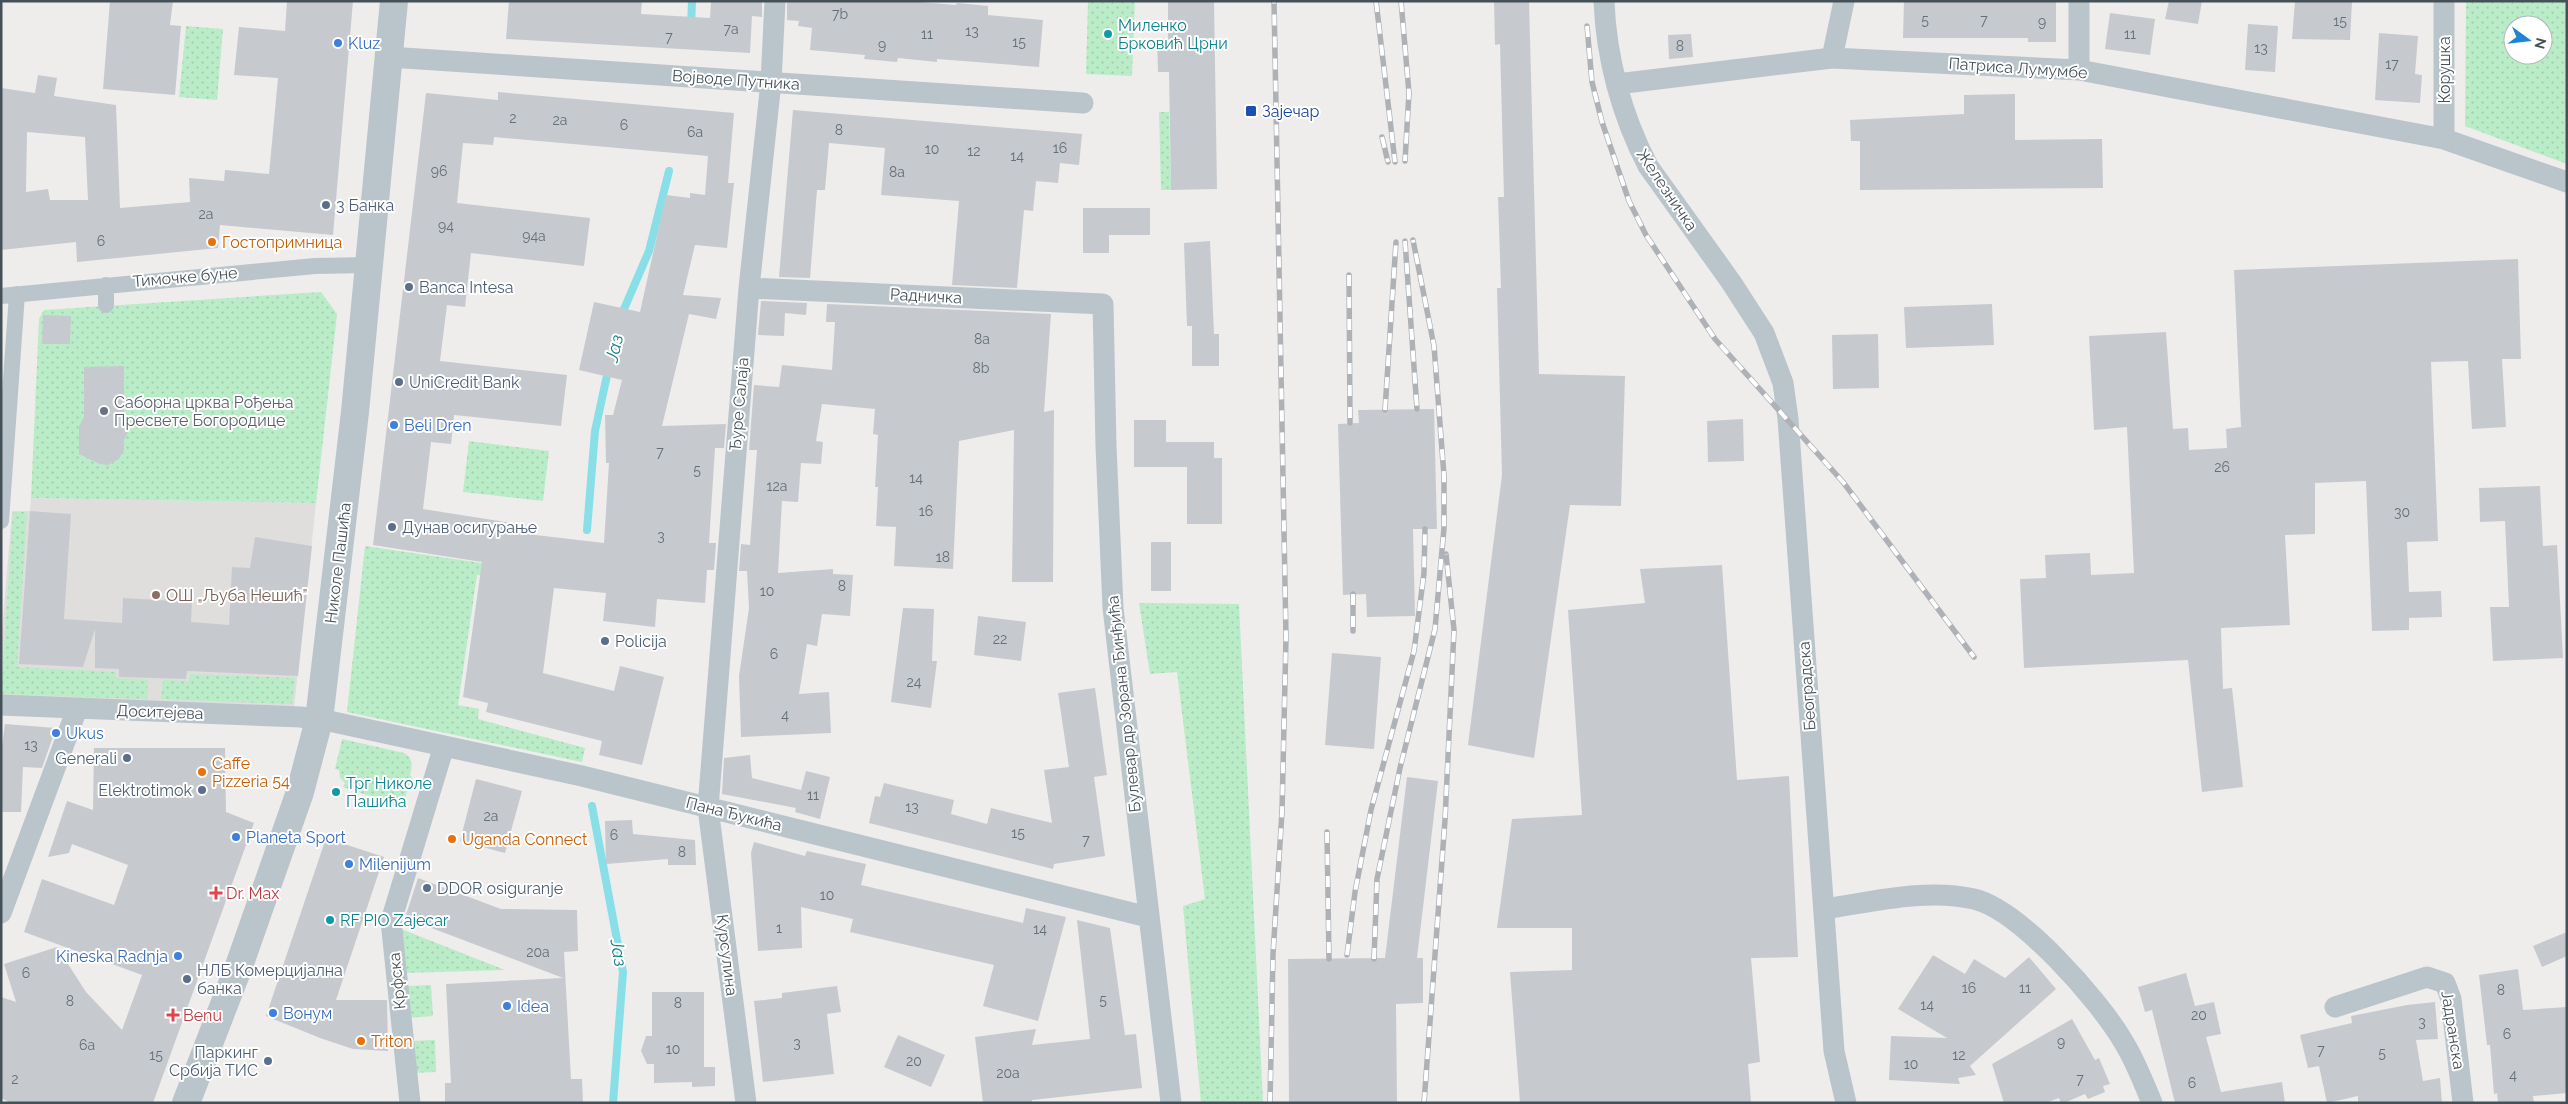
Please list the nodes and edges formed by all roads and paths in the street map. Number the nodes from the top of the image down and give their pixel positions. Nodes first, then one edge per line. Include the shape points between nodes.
1 (394, 1) edge
2 (775, 1) edge
3 (1604, 1) edge
4 (1844, 1) edge
5 (2079, 1) edge
6 (2444, 1) edge
7 (389, 57) junction
8 (1832, 58) junction
9 (2079, 70) junction
10 (771, 82) junction
11 (1617, 84) junction
12 (1083, 103) dead end
13 (2444, 139) junction
14 (2567, 182) edge
15 (369, 265) junction
16 (1731, 282) joint
17 (106, 285) junction
18 (749, 288) junction
19 (9, 295) edge
20 (1103, 304) joint
21 (106, 305) dead end
22 (1, 521) edge
23 (1, 705) edge
24 (77, 709) junction
25 (319, 720) junction
26 (444, 746) junction
27 (708, 808) junction
28 (1824, 909) junction
29 (1, 913) edge
30 (1148, 916) junction
31 (2335, 1007) dead end
32 (186, 1103) edge
33 (410, 1103) edge
34 (746, 1103) edge
35 (1171, 1103) edge
36 (1846, 1103) edge
37 (2152, 1103) edge
38 (2463, 1103) edge

1 - 7 street, Николе Пашића
2 - 10 street, Ђуре Салаја
3 - 11 street, Железничка
4 - 8 street
5 - 9 street
6 - 13 street, Корушка
7 - 10 street, Војводе Путника
7 - 15 street, Николе Пашића
8 - 9 street, Патриса Лумумбе
8 - 11 street, Патриса Лумумбе
9 - 13 street, Патриса Лумумбе
10 - 12 street, Војводе Путника
10 - 18 street, Ђуре Салаја
11 - 16 street, Железничка via 1629,125 1648,166
13 - 14 street, Патриса Лумумбе
15 - 17 street, Тимочке буне via 315,266
15 - 25 street, Николе Пашића
16 - 28 street, Београдска via 1764,333 1784,392
17 - 19 street, Тимочке буне
17 - 21 street
18 - 20 street, Радничка
18 - 27 street, Ђуре Салаја
19 - 22 street
20 - 30 street, Булевар др Зорана Ђинђића via 1110,570
23 - 24 street, Доситејева
24 - 25 street, Доситејева
24 - 29 street
25 - 26 street, Пана Ђукића
25 - 32 street, Николе Пашића via 300,792 239,966
26 - 27 street, Пана Ђукића
26 - 33 street, Крфска via 391,921
27 - 30 street, Пана Ђукића
27 - 34 street, Курсулина
28 - 36 street, Београдска via 1834,1051
28 - 37 street via 1931,895 1975,899 2014,918 2106,1014 2139,1070
30 - 35 street, Булевар др Зорана Ђинђића
31 - 38 street, Јадранска via 2427,977 2445,983 2451,999

